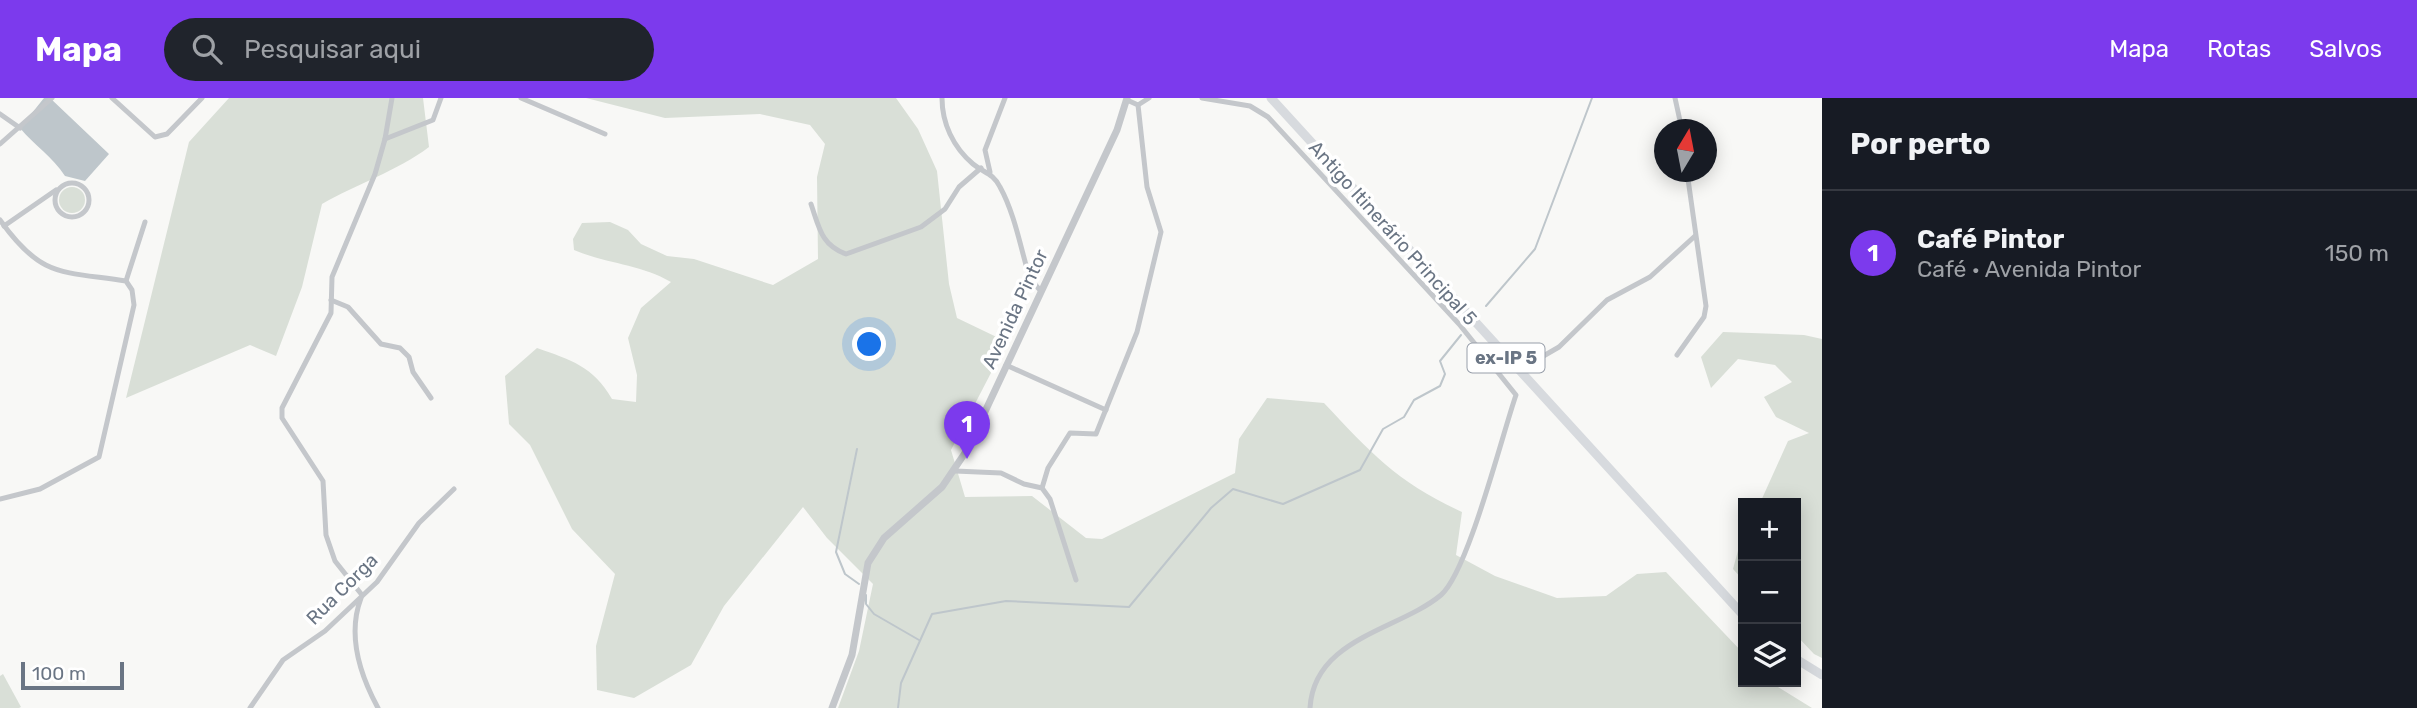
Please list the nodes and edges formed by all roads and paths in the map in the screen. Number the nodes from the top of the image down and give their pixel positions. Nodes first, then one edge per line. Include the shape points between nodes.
1 (52, 98) edge
2 (114, 98) edge
3 (202, 98) edge
4 (392, 98) edge
5 (441, 98) edge
6 (521, 98) edge
7 (942, 98) edge
8 (1005, 98) edge
9 (1149, 98) edge
10 (1202, 98) edge
11 (1271, 98) edge
12 (1675, 98) edge
13 (1127, 99) edge
14 (1138, 105) junction
15 (0, 114) edge
16 (1680, 119) edge
17 (20, 128) junction
18 (605, 134) dead end
19 (385, 139) junction
20 (0, 144) edge
21 (981, 168) junction
22 (990, 172) junction
23 (1687, 182) edge
24 (62, 185) junction
25 (811, 204) dead end
26 (145, 222) dead end
27 (2, 223) edge
28 (1695, 236) junction
29 (126, 281) junction
30 (1040, 290) junction
31 (331, 300) junction
32 (1677, 355) dead end
33 (1533, 362) dead end
34 (1006, 365) junction
35 (431, 398) dead end
36 (1106, 410) junction
37 (955, 471) junction
38 (1042, 488) junction
39 (454, 489) dead end
40 (0, 499) edge
41 (1076, 580) dead end
42 (362, 595) junction
43 (1738, 610) edge
44 (1801, 662) edge
45 (1822, 675) edge
46 (250, 708) edge
47 (378, 708) edge
48 (832, 708) edge
49 (1310, 708) edge

1 - 17 street
2 - 3 street via 155,137 167,134
4 - 19 street
5 - 19 street via 433,120
6 - 18 street
7 - 21 street via 952,141
8 - 22 street via 985,150
9 - 14 street
10 - 49 street via 1250,106 1268,117 1459,324 1516,395 1477,520 1451,584 1440,596 1374,630 1335,657 1318,675
11 - 43 highway, Antigo Itinerário Principal 5 / ex-IP 5
12 - 16 street
13 - 14 street
13 - 30 street, Avenida Pintor
14 - 36 street via 1147,187 1161,232 1137,332
15 - 17 street
17 - 20 street
19 - 31 street via 332,277
21 - 22 street
21 - 25 street via 959,187 945,209 921,227 846,254 833,250 823,239
22 - 30 street via 1001,189 1030,279
23 - 28 street
24 - 24 street via 73,183 87,191 84,213 68,217 58,210 55,200
24 - 27 street
26 - 29 street
27 - 29 street via 33,260 61,271
28 - 32 street via 1706,306 1704,317
28 - 33 street via 1650,277 1607,300 1559,347
29 - 40 street via 134,305 99,457 40,489
30 - 34 street, Avenida Pintor
31 - 35 street via 348,307 381,344 400,348 409,356 413,372
31 - 42 street via 331,313 282,408 282,418 323,481 326,535 335,561
34 - 36 street
34 - 37 street, Avenida Pintor
36 - 38 street via 1096,434 1070,433 1048,468
37 - 38 street via 1001,473
37 - 48 street, Avenida Pintor via 884,538 868,563 852,655
38 - 41 street via 1050,499
39 - 42 street, Rua Corga via 419,523 377,582
42 - 46 street, Rua Corga via 325,631 283,660
42 - 47 street via 356,611 358,664
44 - 45 highway

